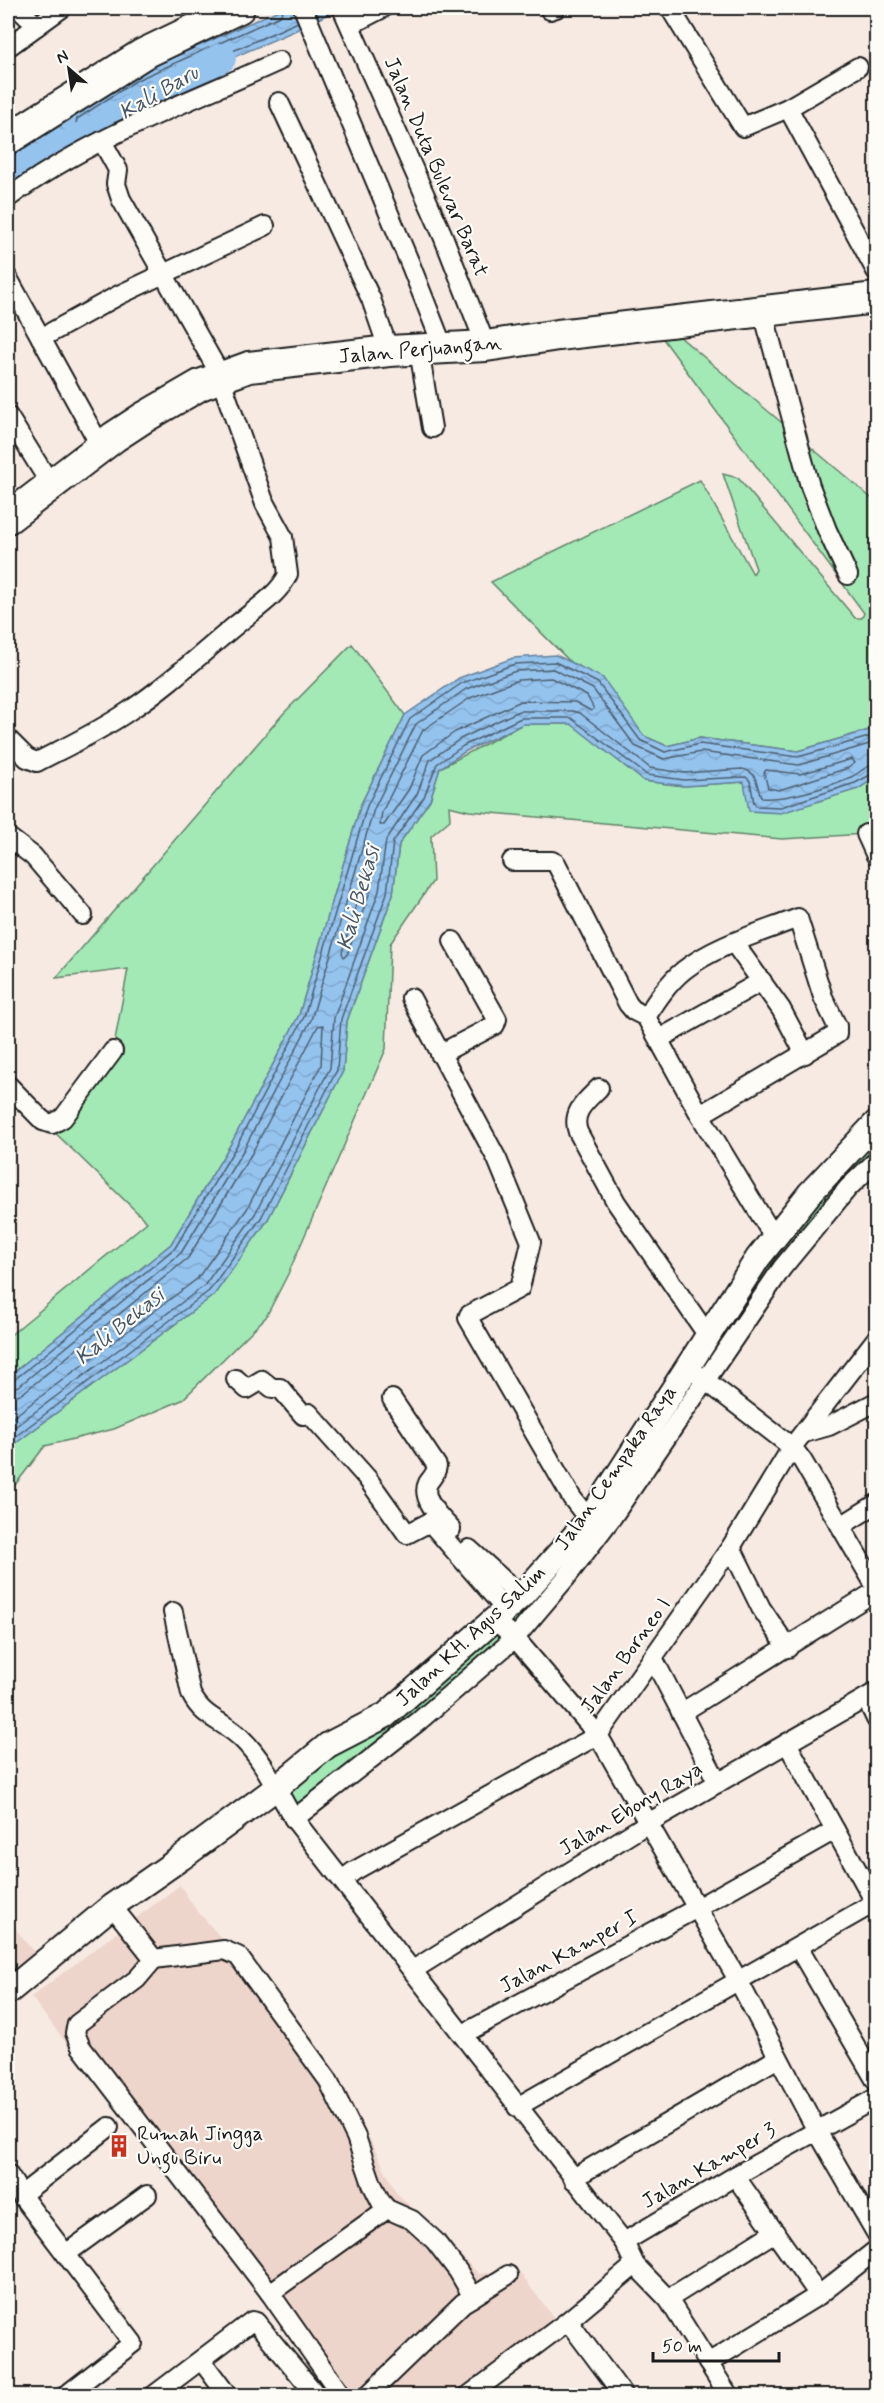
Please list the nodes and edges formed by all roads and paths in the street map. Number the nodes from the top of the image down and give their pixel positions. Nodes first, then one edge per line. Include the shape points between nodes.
1 (18, 8) edge
2 (62, 8) edge
3 (239, 8) edge
4 (303, 8) edge
5 (383, 8) edge
6 (670, 8) edge
7 (345, 15) edge
8 (37, 26) junction
9 (8, 47) edge
10 (279, 61) dead end
11 (858, 68) dead end
12 (279, 102) dead end
13 (788, 108) junction
14 (8, 139) edge
15 (102, 141) junction
16 (8, 198) edge
17 (265, 226) dead end
18 (876, 271) edge
19 (164, 273) junction
20 (8, 278) edge
21 (876, 298) edge
22 (763, 312) junction
23 (41, 338) junction
24 (486, 346) junction
25 (431, 348) junction
26 (389, 351) junction
27 (221, 376) junction
28 (8, 416) edge
29 (432, 428) dead end
30 (101, 447) junction
31 (51, 485) junction
32 (8, 518) edge
33 (848, 575) dead end
34 (8, 739) edge
35 (866, 834) dead end
36 (8, 837) edge
37 (876, 856) edge
38 (512, 861) dead end
39 (83, 915) dead end
40 (453, 941) dead end
41 (734, 943) junction
42 (762, 981) junction
43 (411, 998) dead end
44 (646, 1017) junction
45 (659, 1039) junction
46 (113, 1051) dead end
47 (440, 1054) junction
48 (805, 1054) junction
49 (8, 1085) edge
50 (598, 1088) dead end
51 (700, 1115) junction
52 (875, 1128) edge
53 (876, 1161) edge
54 (775, 1239) junction
55 (708, 1336) junction
56 (876, 1339) edge
57 (685, 1368) junction
58 (236, 1379) dead end
59 (706, 1381) junction
60 (392, 1400) dead end
61 (876, 1402) edge
62 (798, 1440) junction
63 (876, 1504) edge
64 (589, 1520) junction
65 (841, 1526) junction
66 (732, 1546) junction
67 (876, 1587) edge
68 (876, 1591) edge
69 (508, 1609) junction
70 (173, 1612) dead end
71 (515, 1638) junction
72 (788, 1648) junction
73 (653, 1658) junction
74 (871, 1695) edge
75 (681, 1713) junction
76 (876, 1719) edge
77 (598, 1735) junction
78 (787, 1743) junction
79 (718, 1783) junction
80 (276, 1788) junction
81 (294, 1819) junction
82 (648, 1823) junction
83 (835, 1830) junction
84 (342, 1880) junction
85 (876, 1903) edge
86 (111, 1906) junction
87 (697, 1908) junction
88 (798, 1947) junction
89 (154, 1959) junction
90 (413, 1970) junction
91 (738, 1980) junction
92 (8, 1992) edge
93 (463, 2034) junction
94 (778, 2058) junction
95 (876, 2081) edge
96 (876, 2098) edge
97 (517, 2107) junction
98 (109, 2127) dead end
99 (817, 2130) junction
100 (8, 2174) edge
101 (735, 2176) junction
102 (574, 2180) junction
103 (147, 2194) dead end
104 (21, 2195) junction
105 (387, 2209) junction
106 (775, 2232) junction
107 (876, 2233) edge
108 (624, 2242) junction
109 (876, 2250) edge
110 (66, 2253) junction
111 (635, 2265) junction
112 (508, 2275) dead end
113 (270, 2292) junction
114 (819, 2295) junction
115 (473, 2297) junction
116 (668, 2299) junction
117 (568, 2322) junction
118 (202, 2361) junction
119 (708, 2363) junction
120 (65, 2396) edge
121 (153, 2396) edge
122 (228, 2396) edge
123 (317, 2396) edge
124 (342, 2396) edge
125 (367, 2396) edge
126 (468, 2396) edge
127 (624, 2396) edge
128 (729, 2396) edge

1 - 8 street
2 - 8 street
3 - 14 main road via 143,54
4 - 25 street via 411,266
5 - 7 street
6 - 13 street via 743,127
7 - 24 street, Jalan Duta Bulevar Barat via 443,236
8 - 9 street
10 - 15 street via 163,110
11 - 13 street
12 - 26 street via 371,298
13 - 18 street
15 - 16 street
15 - 19 street via 118,170 116,184 121,199
17 - 19 street
19 - 23 street
19 - 27 street
20 - 23 street
21 - 22 main road, Jalan Perjuangan
22 - 24 main road, Jalan Perjuangan
22 - 33 street via 810,486
23 - 30 street
24 - 25 main road, Jalan Perjuangan
25 - 26 main road, Jalan Perjuangan
25 - 29 street
26 - 27 main road, Jalan Perjuangan via 289,361
27 - 30 main road, Jalan Perjuangan via 143,418
27 - 34 street via 265,504 283,537 286,579 176,676 87,736 36,762
28 - 31 street
30 - 31 main road, Jalan Perjuangan
31 - 32 main road, Jalan Perjuangan
35 - 37 street
36 - 39 street via 33,856
38 - 44 street via 556,863 628,1004
40 - 47 street via 497,1019 495,1025
41 - 42 street
41 - 44 street via 682,971 660,994
41 - 48 street via 798,918 837,1026 837,1034
42 - 45 street
42 - 48 street
43 - 47 street
44 - 45 street
45 - 51 street
46 - 49 street via 63,1118 52,1124 43,1121
47 - 64 street via 497,1159 531,1242 520,1288 468,1318 572,1498
48 - 51 street
50 - 55 street via 578,1111 578,1132 616,1202
51 - 54 street
52 - 54 street, Jalan KH. Agus Salim via 810,1193
53 - 59 street, Jalan Cempaka Raya via 848,1188 783,1268
54 - 55 street, Jalan KH. Agus Salim via 758,1258
55 - 57 street, Jalan KH. Agus Salim
56 - 62 street, Jalan Borneo I
57 - 59 street
57 - 64 street, Jalan KH. Agus Salim via 642,1442
58 - 69 street via 246,1389 262,1380 272,1388 280,1388 303,1415 309,1413 367,1478 407,1534 430,1522
59 - 62 street
59 - 71 street, Jalan Cempaka Raya via 611,1518
60 - 69 street via 437,1466 427,1484 428,1501 479,1561
61 - 62 street
62 - 65 street via 802,1460
62 - 66 street, Jalan Borneo I
63 - 65 street
64 - 69 street, Jalan KH. Agus Salim
65 - 67 street
66 - 72 street via 761,1608
66 - 73 street, Jalan Borneo I
68 - 72 street
69 - 71 street
69 - 80 street, Jalan KH. Agus Salim via 386,1714 328,1745
70 - 80 street via 191,1694 197,1705 242,1739 265,1766
71 - 77 street
71 - 81 street, Jalan Cempaka Raya via 419,1721
72 - 75 street
73 - 75 street
73 - 77 street, Jalan Borneo I
74 - 76 street
74 - 78 street, Jalan Ebony Raya
75 - 79 street
77 - 82 street
77 - 84 street, Jalan Borneo I
78 - 79 street, Jalan Ebony Raya
78 - 83 street
79 - 82 street, Jalan Ebony Raya
80 - 81 street
80 - 86 street, Jalan KH. Agus Salim
81 - 84 street
82 - 87 street
82 - 90 street, Jalan Ebony Raya
83 - 85 street
83 - 87 street, Jalan Kamper I
84 - 90 street
85 - 88 street
86 - 89 street
86 - 92 street, Jalan KH. Agus Salim
87 - 91 street
87 - 93 street, Jalan Kamper I
88 - 91 street
88 - 95 street
89 - 105 street via 224,1950 238,1956 328,2080 356,2137 372,2184
89 - 113 street via 136,1979 77,2024 75,2033 81,2047
90 - 93 street
91 - 94 street
91 - 97 street
93 - 97 street
94 - 99 street
94 - 102 street
96 - 99 street, Jalan Kamper 3
97 - 102 street
98 - 104 street
99 - 101 street, Jalan Kamper 3
99 - 107 street
100 - 104 street
101 - 106 street
101 - 108 street, Jalan Kamper 3
102 - 108 street
103 - 110 street
104 - 110 street
105 - 113 street
105 - 115 street via 412,2220 435,2241
106 - 114 street
106 - 116 street
108 - 111 street
109 - 114 street
110 - 120 street via 133,2343
111 - 116 street
111 - 117 street
112 - 115 street
113 - 124 street
114 - 119 street
115 - 125 street
116 - 119 street
117 - 126 street
117 - 127 street
118 - 121 street
118 - 122 street
118 - 123 street via 254,2321
119 - 128 street

